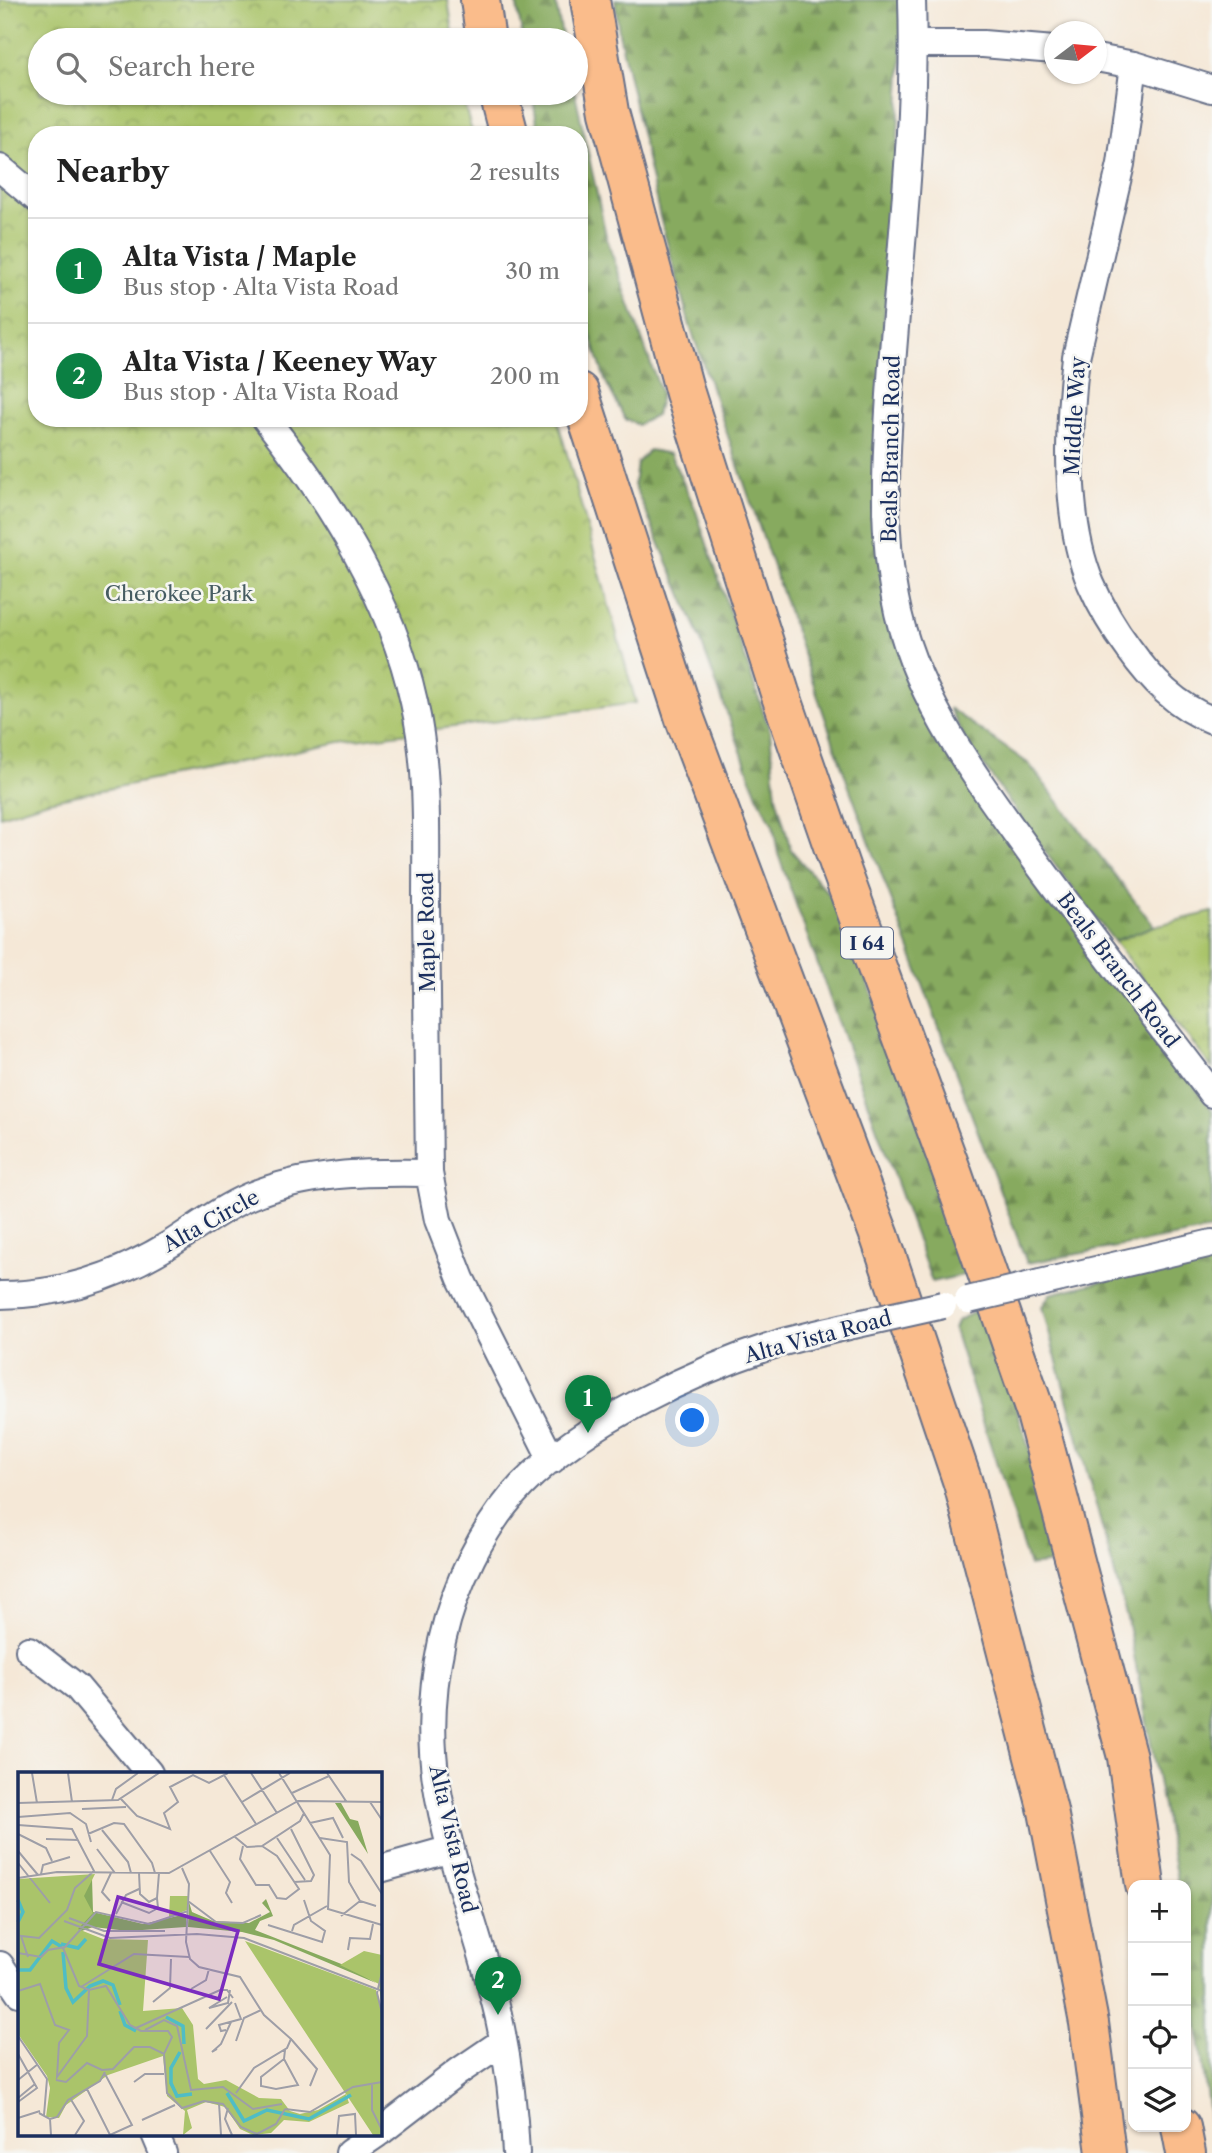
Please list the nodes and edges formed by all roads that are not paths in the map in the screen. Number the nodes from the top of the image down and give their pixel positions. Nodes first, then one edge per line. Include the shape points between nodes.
1 (480, 0) edge
2 (590, 0) edge
3 (912, 0) edge
4 (484, 28) edge
5 (913, 44) junction
6 (1044, 49) edge
7 (1107, 60) edge
8 (1134, 65) junction
9 (1212, 89) edge
10 (501, 105) edge
11 (507, 126) edge
12 (0, 168) edge
13 (28, 191) edge
14 (588, 420) edge
15 (272, 427) edge
16 (1212, 720) edge
17 (1212, 1094) edge
18 (429, 1173) junction
19 (1212, 1243) edge
20 (0, 1295) edge
21 (552, 1460) junction
22 (29, 1650) dead end
23 (148, 1772) edge
24 (451, 1849) junction
25 (382, 1868) edge
26 (1144, 1880) edge
27 (0, 1965) edge
28 (18, 1992) edge
29 (502, 2042) junction
30 (382, 2132) edge
31 (1182, 2132) edge
32 (156, 2136) edge
33 (163, 2153) edge
34 (516, 2153) edge
35 (1106, 2153) edge
36 (1186, 2153) edge

1 - 4 highway
2 - 26 highway, I 64 via 609,112 685,393 780,693 1036,1414 1127,1757
3 - 5 street, Beals Branch Road
5 - 6 street
5 - 17 street, Beals Branch Road via 886,499 895,599 908,646 932,704 973,773
7 - 8 street
8 - 9 street
8 - 16 street, Middle Way via 1121,164 1076,357 1073,506 1091,584 1123,641 1172,699
10 - 11 highway
12 - 13 street
14 - 35 highway via 685,719 880,1237 963,1483 1048,1811 1089,2023
15 - 18 street, Maple Road via 341,525 378,596 414,702 422,755 426,860
18 - 20 street, Alta Circle via 322,1175 280,1185 248,1197 108,1276 79,1285
18 - 21 street, Maple Road via 438,1220 461,1279
19 - 21 street, Alta Vista Road, bridge via 782,1343 682,1381 588,1433
21 - 24 street, Alta Vista Road via 523,1484 481,1541 447,1619 434,1674 431,1731
22 - 23 street via 77,1687
24 - 25 street
24 - 29 street, Alta Vista Road
27 - 28 street
29 - 30 street
29 - 34 street, Alta Vista Road
31 - 36 highway
32 - 33 street

